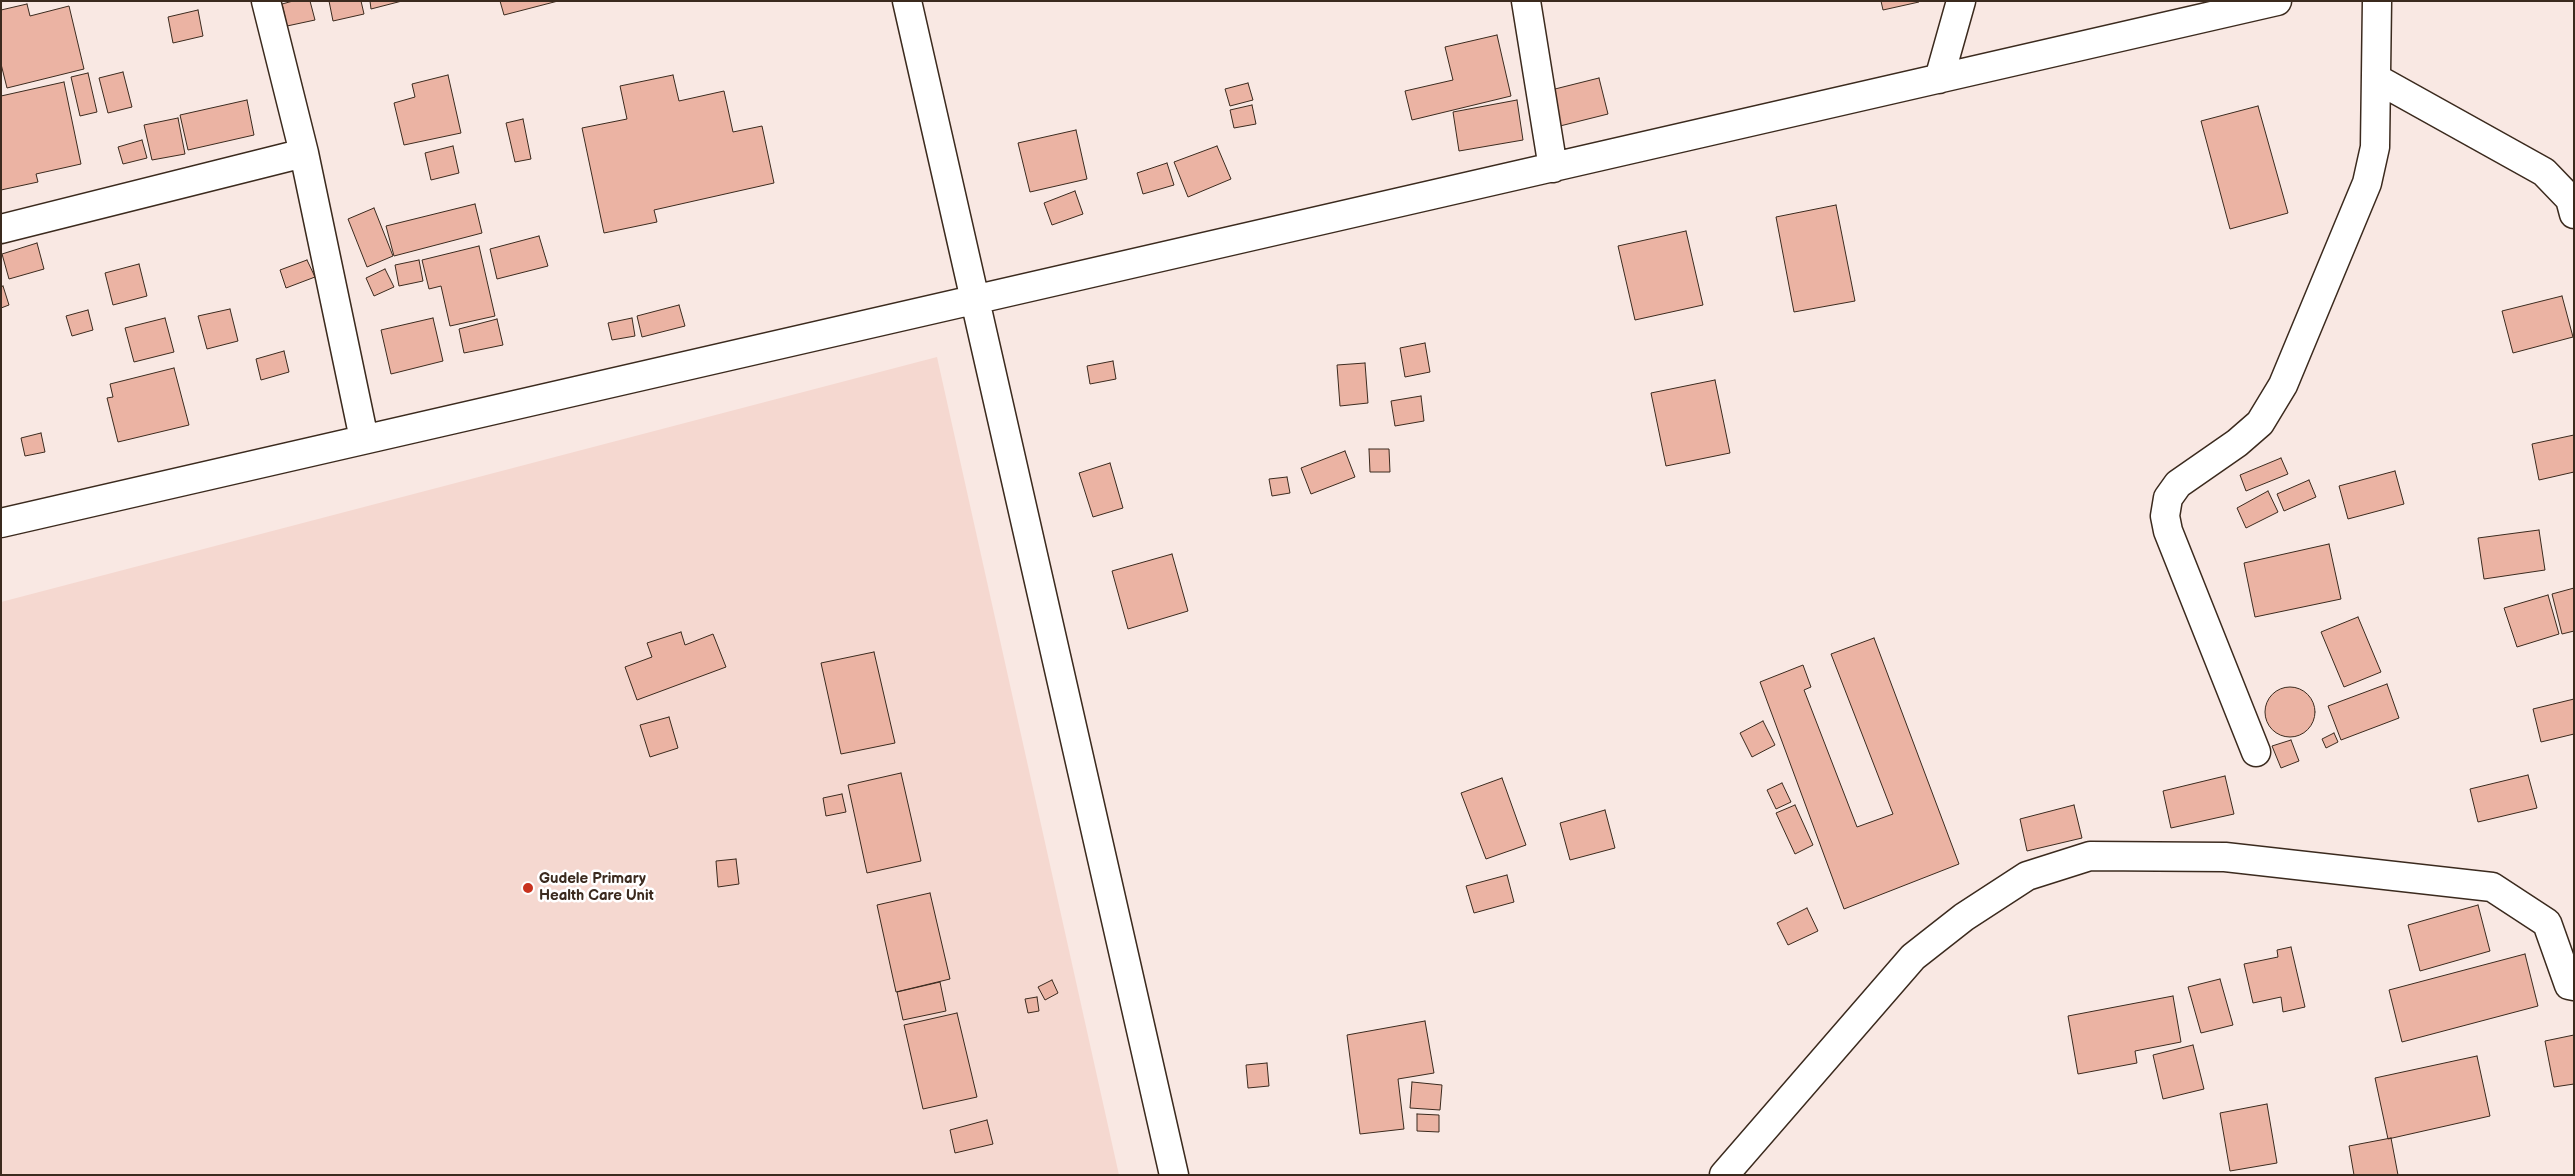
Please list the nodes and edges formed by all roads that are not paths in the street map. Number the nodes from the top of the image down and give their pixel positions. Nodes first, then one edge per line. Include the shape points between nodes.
1 (266, 1) edge
2 (907, 1) edge
3 (1526, 1) edge
4 (1961, 1) edge
5 (2276, 1) edge
6 (2377, 1) edge
7 (1939, 79) junction
8 (2376, 79) junction
9 (304, 153) junction
10 (1552, 168) junction
11 (2574, 214) edge
12 (1, 229) edge
13 (975, 301) junction
14 (364, 438) junction
15 (1, 523) edge
16 (2256, 752) dead end
17 (2574, 986) edge
18 (1174, 1175) edge
19 (1724, 1175) edge

1 - 9 street
2 - 13 street
3 - 10 street
4 - 7 street
5 - 7 street
6 - 8 street
7 - 10 street
8 - 11 street via 2544,172 2570,200
8 - 16 street via 2375,147 2367,183 2283,385 2260,423 2178,484 2168,498 2165,516 2168,531
9 - 12 street
9 - 14 street
10 - 13 street
13 - 14 street
13 - 18 street
14 - 15 street
17 - 19 street via 2569,984 2547,924 2492,887 2225,857 2090,856 2027,876 1964,917 1913,958

